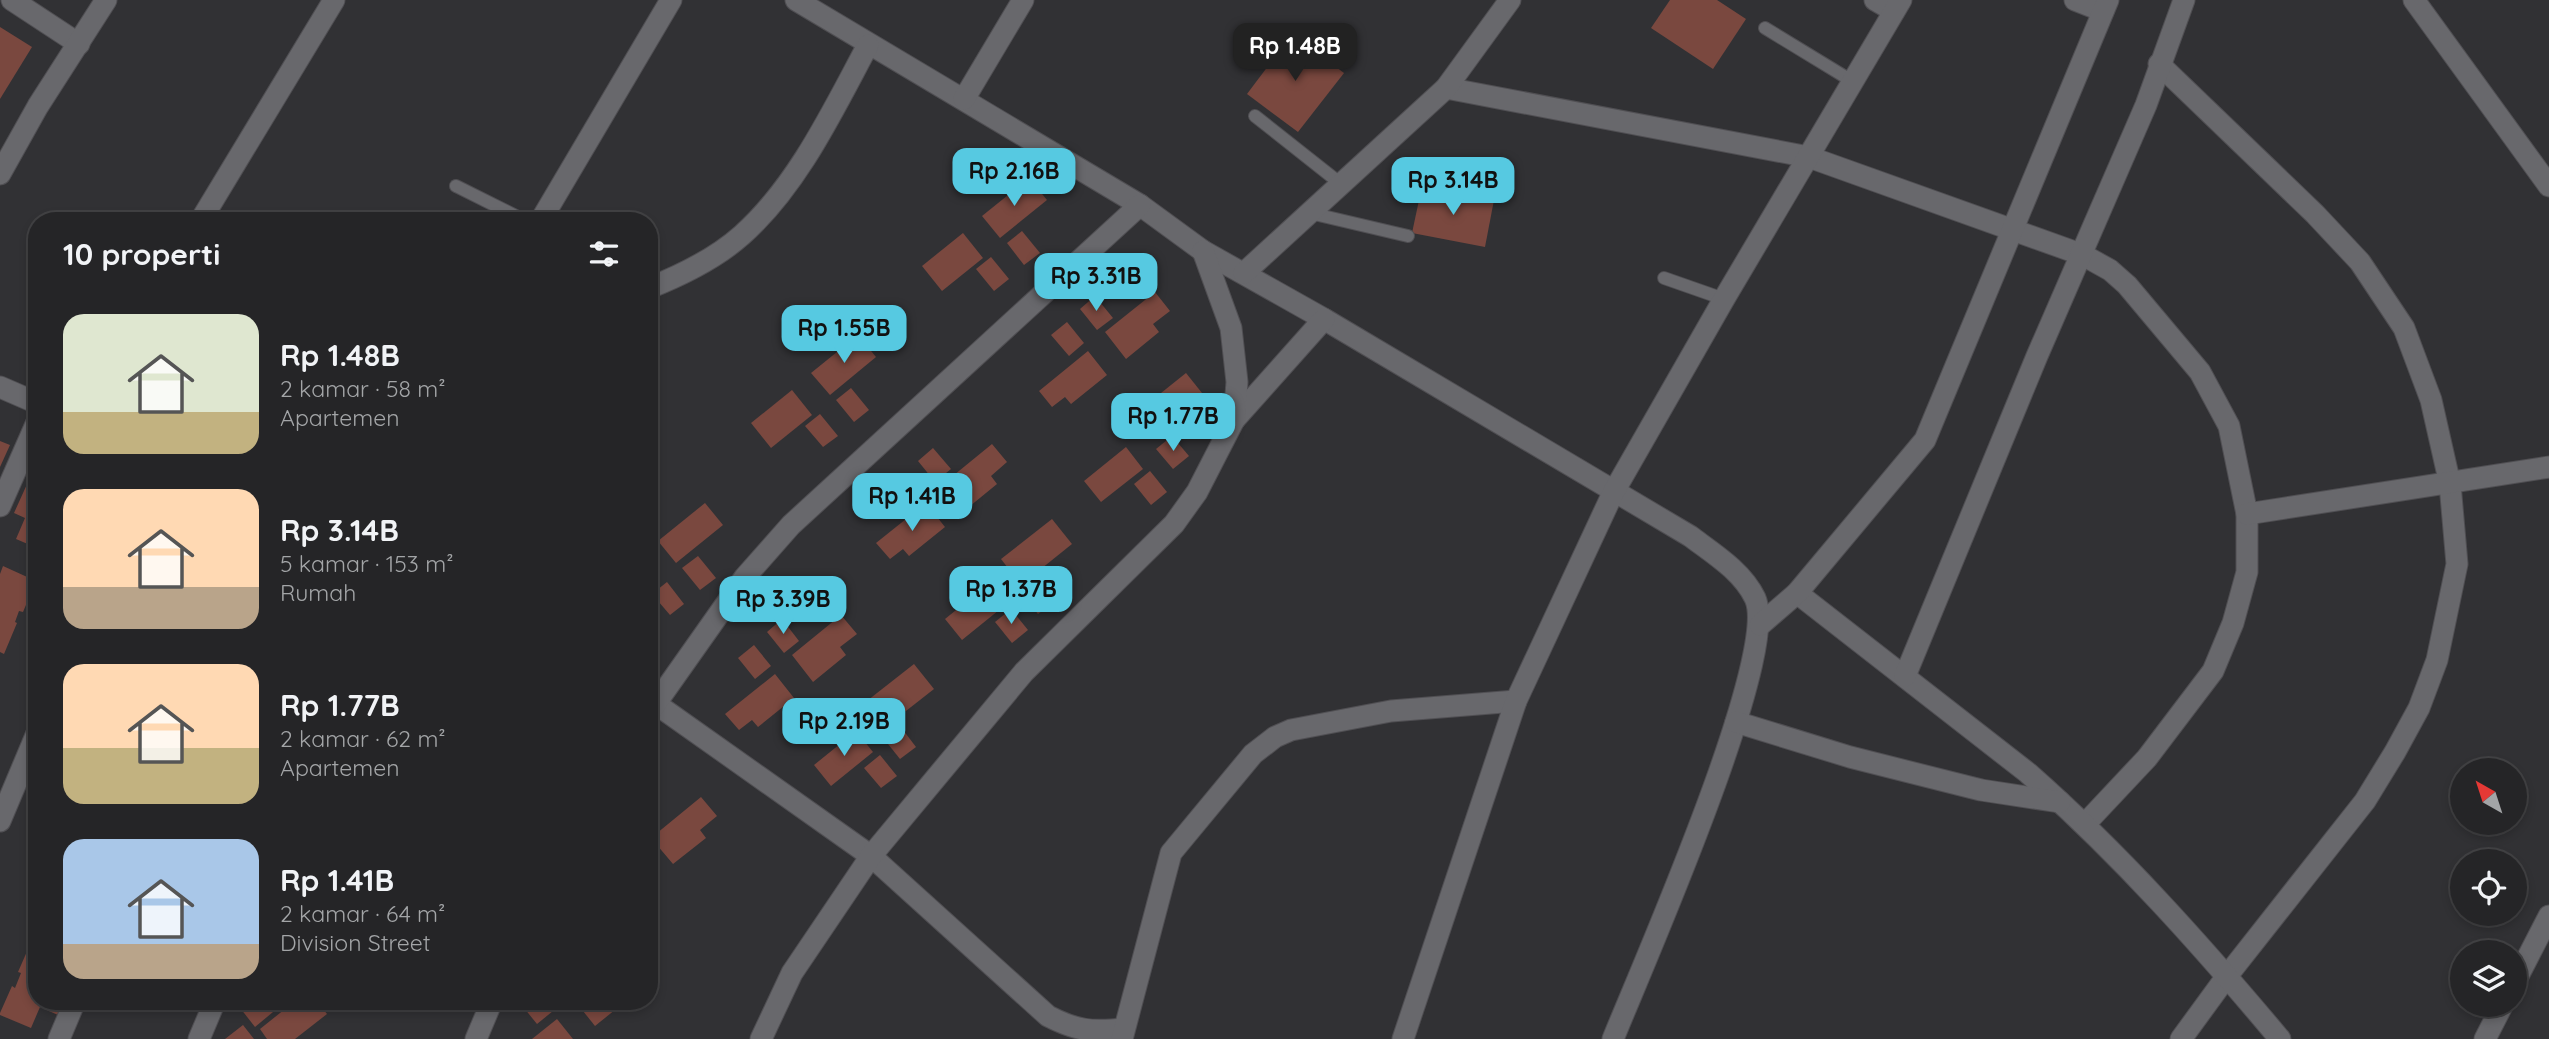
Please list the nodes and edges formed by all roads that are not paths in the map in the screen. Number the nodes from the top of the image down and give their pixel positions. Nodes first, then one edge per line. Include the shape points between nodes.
1 (12, 0) edge
2 (106, 0) edge
3 (334, 0) edge
4 (671, 0) edge
5 (796, 0) edge
6 (1023, 0) edge
7 (1510, 0) edge
8 (1875, 0) edge
9 (2076, 0) edge
10 (2184, 0) edge
11 (2414, 0) edge
12 (1898, 5) edge
13 (2106, 5) edge
14 (1765, 28) dead end
15 (79, 44) junction
16 (868, 45) junction
17 (2159, 64) junction
18 (1852, 80) junction
19 (1446, 88) junction
20 (964, 99) junction
21 (1255, 116) dead end
22 (1809, 158) junction
23 (0, 174) edge
24 (1341, 184) junction
25 (456, 186) dead end
26 (2549, 186) edge
27 (1140, 205) junction
28 (206, 212) edge
29 (508, 212) edge
30 (546, 212) edge
31 (1310, 213) junction
32 (2011, 229) junction
33 (1408, 236) dead end
34 (1203, 251) junction
35 (2083, 255) junction
36 (1244, 273) junction
37 (1664, 278) dead end
38 (658, 284) edge
39 (1724, 299) junction
40 (1324, 319) junction
41 (0, 387) edge
42 (28, 399) edge
43 (1234, 420) junction
44 (28, 442) edge
45 (2549, 467) edge
46 (2450, 484) junction
47 (1613, 493) junction
48 (0, 506) edge
49 (2247, 514) junction
50 (1797, 593) junction
51 (1760, 625) junction
52 (1905, 676) junction
53 (658, 697) edge
54 (1516, 701) junction
55 (658, 709) edge
56 (1736, 722) junction
57 (28, 754) edge
58 (2060, 802) junction
59 (0, 821) edge
60 (2085, 824) junction
61 (870, 856) junction
62 (2549, 916) edge
63 (2527, 959) edge
64 (2227, 976) junction
65 (71, 1010) edge
66 (211, 1010) edge
67 (488, 1010) edge
68 (1048, 1016) junction
69 (2496, 1017) edge
70 (1123, 1034) edge
71 (59, 1039) edge
72 (199, 1039) edge
73 (476, 1039) edge
74 (761, 1039) edge
75 (1061, 1039) edge
76 (1403, 1039) edge
77 (1613, 1039) edge
78 (2181, 1039) edge
79 (2280, 1039) edge
80 (2485, 1039) edge

1 - 15 street
2 - 15 street
3 - 28 street
4 - 30 street
5 - 16 street
6 - 20 street
7 - 19 street
8 - 12 street
9 - 13 street
10 - 17 street
11 - 26 street
12 - 18 street
13 - 32 street
14 - 18 lane
15 - 23 street
16 - 20 street
16 - 38 street via 821,132 783,189 742,235 704,263
17 - 35 street
17 - 46 street via 2315,214 2384,293 2420,363
18 - 22 street
19 - 22 street
19 - 24 street
20 - 27 street
21 - 24 lane
22 - 32 street
22 - 39 street
24 - 31 street
25 - 29 lane
27 - 34 street
27 - 53 street via 791,526 738,586
31 - 33 lane
31 - 36 street
32 - 35 street
32 - 50 street via 1925,440
34 - 36 street
34 - 43 street via 1233,338
35 - 49 street via 2127,285 2200,372 2229,426
35 - 52 street
36 - 40 street
37 - 39 lane
39 - 47 street
40 - 43 street
40 - 47 street
41 - 42 street
43 - 61 street via 1174,524 1024,672
44 - 48 street
45 - 46 street
46 - 49 street
46 - 64 street via 2457,564 2437,660 2420,708 2365,801
47 - 51 street via 1731,566 1756,599
47 - 54 street
49 - 60 street via 2247,572 2213,671 2147,758
50 - 51 street
50 - 52 street
51 - 56 street
52 - 58 street
54 - 70 street via 1391,711 1292,730 1263,745 1171,853
54 - 76 street
55 - 61 street
56 - 58 street via 1968,787
56 - 77 street
57 - 59 street
58 - 60 street
60 - 64 street
61 - 68 street
61 - 74 street via 792,973
62 - 63 street
64 - 78 street
64 - 79 street
65 - 71 street
66 - 72 street
67 - 73 street
68 - 70 street via 1071,1028
68 - 75 street
69 - 80 street

